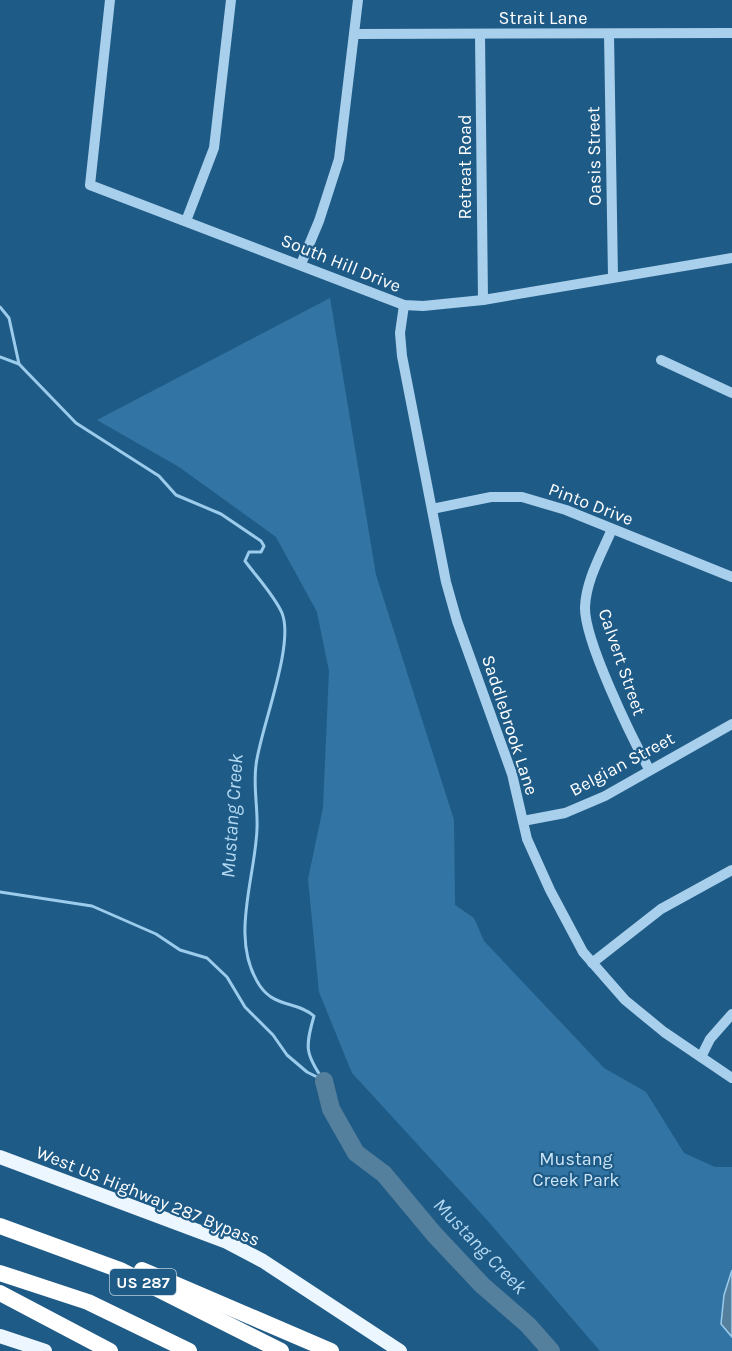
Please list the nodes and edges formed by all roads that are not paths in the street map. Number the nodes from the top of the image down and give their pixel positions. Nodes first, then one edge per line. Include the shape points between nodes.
1 (110, 0) edge
2 (231, 0) edge
3 (358, 0) edge
4 (732, 33) edge
5 (354, 34) junction
6 (480, 34) junction
7 (609, 34) junction
8 (186, 221) junction
9 (732, 258) edge
10 (301, 264) junction
11 (613, 277) junction
12 (483, 300) junction
13 (404, 305) junction
14 (661, 360) dead end
15 (732, 393) edge
16 (432, 509) junction
17 (612, 528) junction
18 (732, 577) edge
19 (732, 724) edge
20 (649, 769) junction
21 (523, 821) junction
22 (732, 870) edge
23 (592, 963) junction
24 (732, 1014) edge
25 (701, 1057) junction
26 (732, 1078) edge
27 (0, 1157) edge
28 (0, 1226) edge
29 (97, 1262) junction
30 (0, 1273) edge
31 (0, 1293) edge
32 (0, 1336) edge
33 (45, 1351) edge
34 (110, 1351) edge
35 (189, 1351) edge
36 (281, 1351) edge
37 (331, 1351) edge
38 (400, 1351) edge

1 - 8 street, South Hill Drive via 90,185
2 - 8 street via 214,148
3 - 5 street
4 - 7 street, Strait Lane
5 - 6 street, Strait Lane
5 - 10 street via 339,159
6 - 7 street, Strait Lane
6 - 12 street, Retreat Road
7 - 11 street, Oasis Street
8 - 10 street, South Hill Drive
9 - 11 street, South Hill Drive
10 - 13 street, South Hill Drive
11 - 12 street, South Hill Drive
12 - 13 street, South Hill Drive
13 - 16 street, Saddlebrook Lane via 402,356
14 - 15 street
16 - 17 street, Pinto Drive via 491,497 522,497
16 - 21 street, Saddlebrook Lane via 457,621 512,774
17 - 18 street, Pinto Drive
17 - 20 street, Calvert Street via 590,581 585,608 621,714
19 - 20 street, Belgian Street
20 - 21 street, Belgian Street via 605,796 564,813
21 - 23 street, Saddlebrook Lane via 550,890
22 - 23 street via 661,909
23 - 25 street, Saddlebrook Lane via 643,1016
24 - 25 street via 710,1039
25 - 26 street, Saddlebrook Lane
27 - 38 main road, West US Highway 287 Bypass via 235,1246
28 - 29 highway, US 287
29 - 36 highway, US 287
29 - 37 highway via 116,1262 148,1272
30 - 35 highway, US 287 via 88,1302
31 - 34 highway
32 - 33 main road

